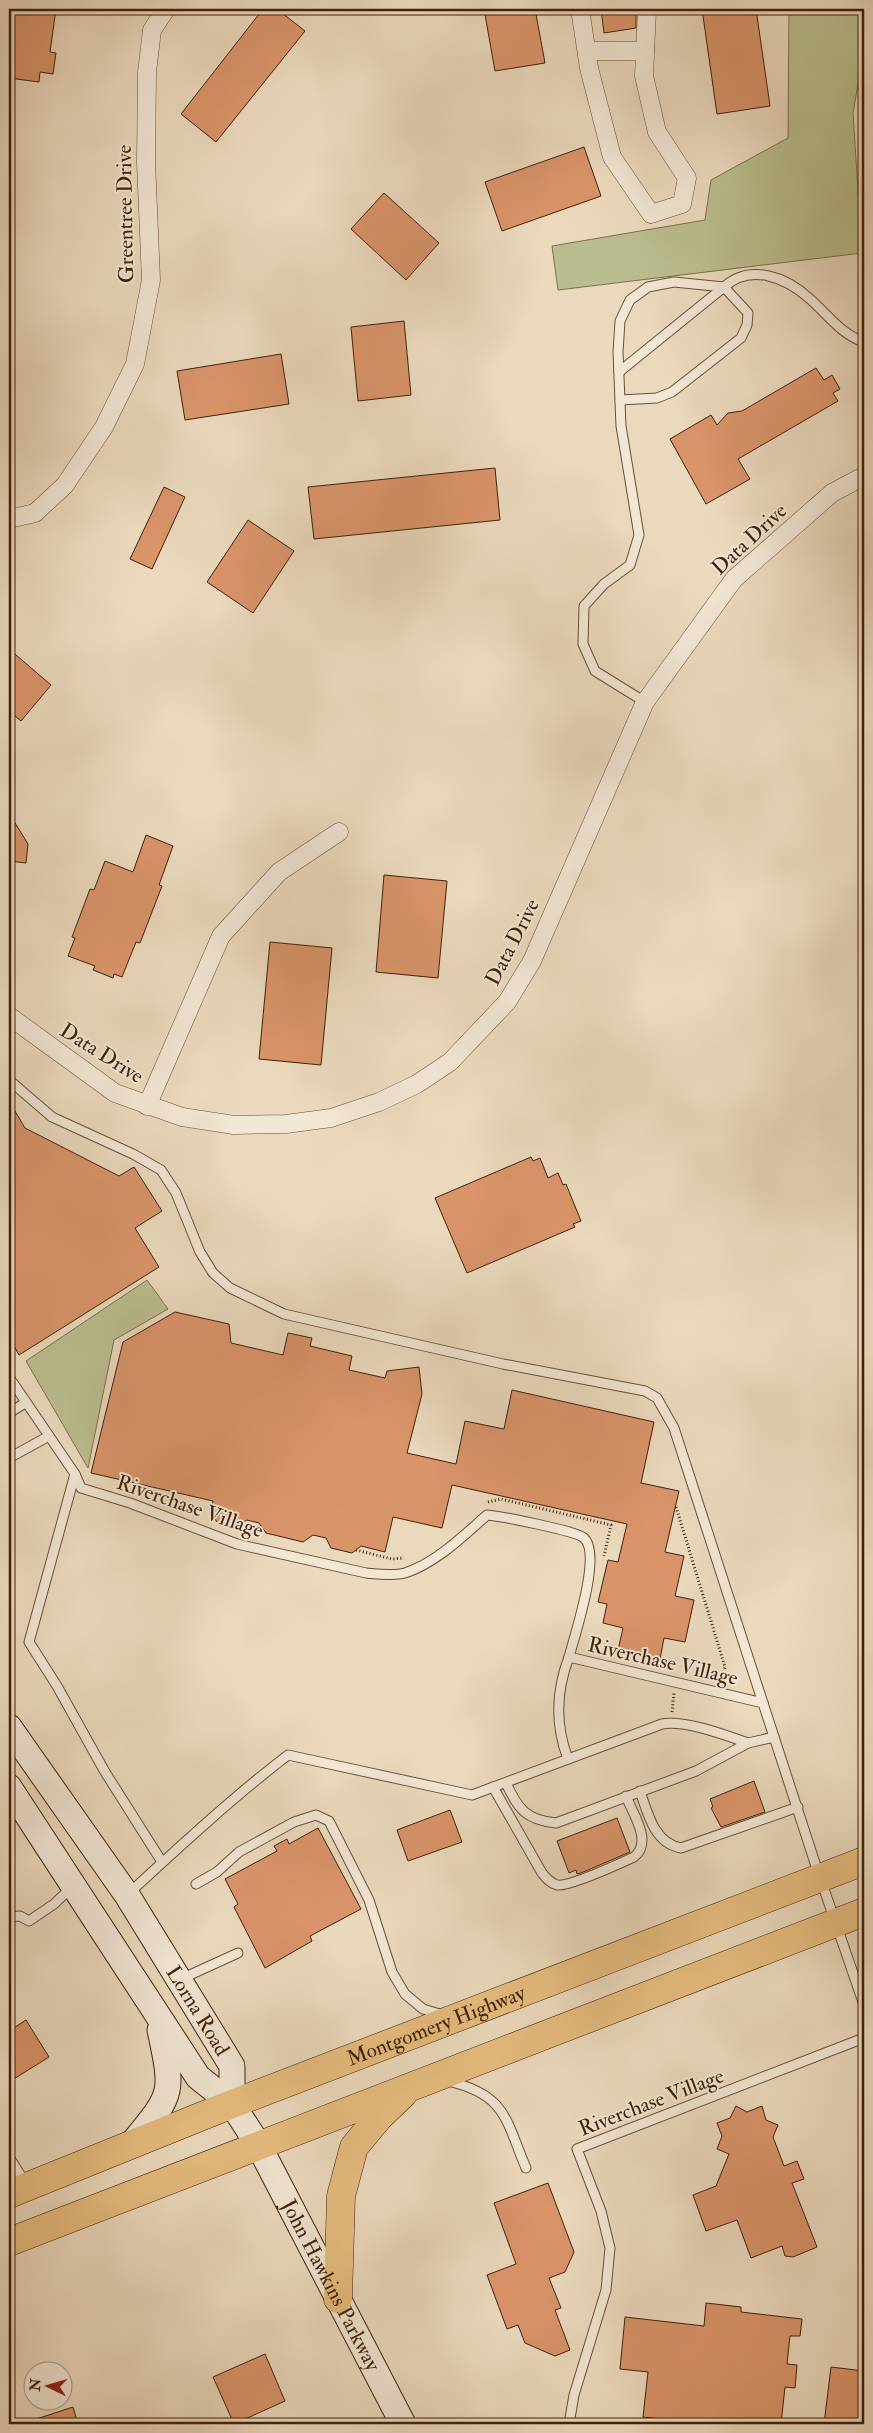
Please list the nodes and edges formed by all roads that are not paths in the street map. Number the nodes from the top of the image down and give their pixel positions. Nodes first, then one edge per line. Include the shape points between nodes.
1 (166, 9) edge
2 (580, 9) edge
3 (647, 9) edge
4 (586, 51) junction
5 (645, 51) junction
6 (724, 287) junction
7 (864, 342) edge
8 (619, 372) junction
9 (620, 400) junction
10 (864, 476) edge
11 (9, 519) edge
12 (645, 702) junction
13 (339, 832) dead end
14 (9, 1016) edge
15 (9, 1080) edge
16 (147, 1106) junction
17 (9, 1377) edge
18 (25, 1403) junction
19 (9, 1413) edge
20 (49, 1436) junction
21 (9, 1458) edge
22 (75, 1474) junction
23 (569, 1657) junction
24 (763, 1703) junction
25 (9, 1727) edge
26 (774, 1737) junction
27 (748, 1744) junction
28 (568, 1759) junction
29 (506, 1783) junction
30 (9, 1787) edge
31 (493, 1787) junction
32 (640, 1791) junction
33 (626, 1796) junction
34 (798, 1808) junction
35 (864, 1861) edge
36 (162, 1862) junction
37 (821, 1878) junction
38 (196, 1884) dead end
39 (72, 1887) junction
40 (127, 1895) junction
41 (864, 1912) edge
42 (9, 1917) edge
43 (836, 1923) junction
44 (238, 1953) dead end
45 (178, 1980) junction
46 (860, 1982) edge
47 (864, 2004) edge
48 (157, 2015) junction
49 (456, 2018) junction
50 (864, 2038) edge
51 (423, 2082) junction
52 (232, 2104) junction
53 (130, 2145) junction
54 (259, 2146) junction
55 (9, 2157) edge
56 (526, 2168) dead end
57 (18, 2190) edge
58 (9, 2242) edge
59 (338, 2299) junction
60 (402, 2424) edge
61 (569, 2424) edge

1 - 11 street, Greentree Drive via 152,30 147,72 146,162 151,280 134,364 104,427 65,485 35,513
2 - 4 street
3 - 5 street
4 - 5 street
4 - 5 street via 612,157 651,214 682,204 687,178 657,132 644,76
6 - 7 lane via 733,278 758,273 780,279
6 - 8 lane
6 - 8 lane via 674,282 648,287 630,300 620,321
6 - 9 lane via 748,313 741,338 672,392 657,398
8 - 9 lane
9 - 12 lane via 626,464 639,535 630,565 604,584 584,606 583,644 595,671
10 - 12 street, Data Drive via 832,493 734,579
12 - 16 street, Data Drive via 532,961 507,1002 450,1062 417,1084 379,1102 331,1118 286,1124 234,1125 182,1117
13 - 16 street via 279,872 221,936
14 - 16 street, Data Drive via 115,1093
15 - 24 lane via 52,1117 161,1170 176,1193 200,1252 213,1273 230,1288 284,1314 503,1364 637,1389 657,1398 674,1428
17 - 18 lane, Riverchase Village
18 - 19 lane
18 - 20 lane, Riverchase Village
20 - 21 lane
20 - 22 lane, Riverchase Village
22 - 23 lane, Riverchase Village via 81,1488 130,1503 229,1542 366,1573 403,1573 421,1566 487,1515 584,1537 591,1548 590,1567
22 - 36 lane via 29,1642
23 - 24 lane, Riverchase Village
23 - 28 lane via 557,1711 561,1740
24 - 26 lane, Riverchase Village
25 - 40 street, Lorna Road
26 - 27 lane
26 - 34 lane, Riverchase Village
27 - 28 lane via 722,1734 670,1722
27 - 32 lane via 696,1772
28 - 29 lane
29 - 31 lane
29 - 33 lane via 527,1816 539,1821 556,1822
30 - 39 street, Lorna Road
31 - 33 lane via 542,1873 556,1885 583,1878 639,1853 641,1834
31 - 36 lane via 472,1795 288,1756 259,1777
32 - 33 lane
32 - 34 lane via 659,1836 670,1846 681,1848
34 - 37 lane, Riverchase Village
35 - 37 main road, Montgomery Highway
36 - 40 lane
37 - 43 lane, Riverchase Village
37 - 49 main road, Montgomery Highway
38 - 49 lane via 217,1872 239,1852 294,1822 308,1816 323,1816 329,1821 369,1900 392,1972 405,1994 422,2009
39 - 42 lane via 29,1921 20,1916
39 - 48 street, Lorna Road
40 - 45 street, Lorna Road
41 - 43 main road
43 - 46 lane, Riverchase Village
43 - 51 main road
44 - 45 lane
45 - 52 street, Lorna Road via 232,2066
46 - 47 lane, Riverchase Village
48 - 52 street, Lorna Road via 198,2078
48 - 53 street via 169,2087 164,2104
49 - 52 main road, Montgomery Highway
50 - 61 lane, Riverchase Village via 577,2149 601,2211 610,2248 606,2290 574,2395
51 - 54 main road
51 - 56 lane via 465,2085 487,2095 501,2110
51 - 59 main road via 379,2118 354,2147 341,2196
52 - 53 main road, Montgomery Highway
52 - 54 street, John Hawkins Parkway
53 - 57 main road, Montgomery Highway
54 - 58 main road
54 - 59 street, John Hawkins Parkway
55 - 57 lane
59 - 60 street, John Hawkins Parkway

